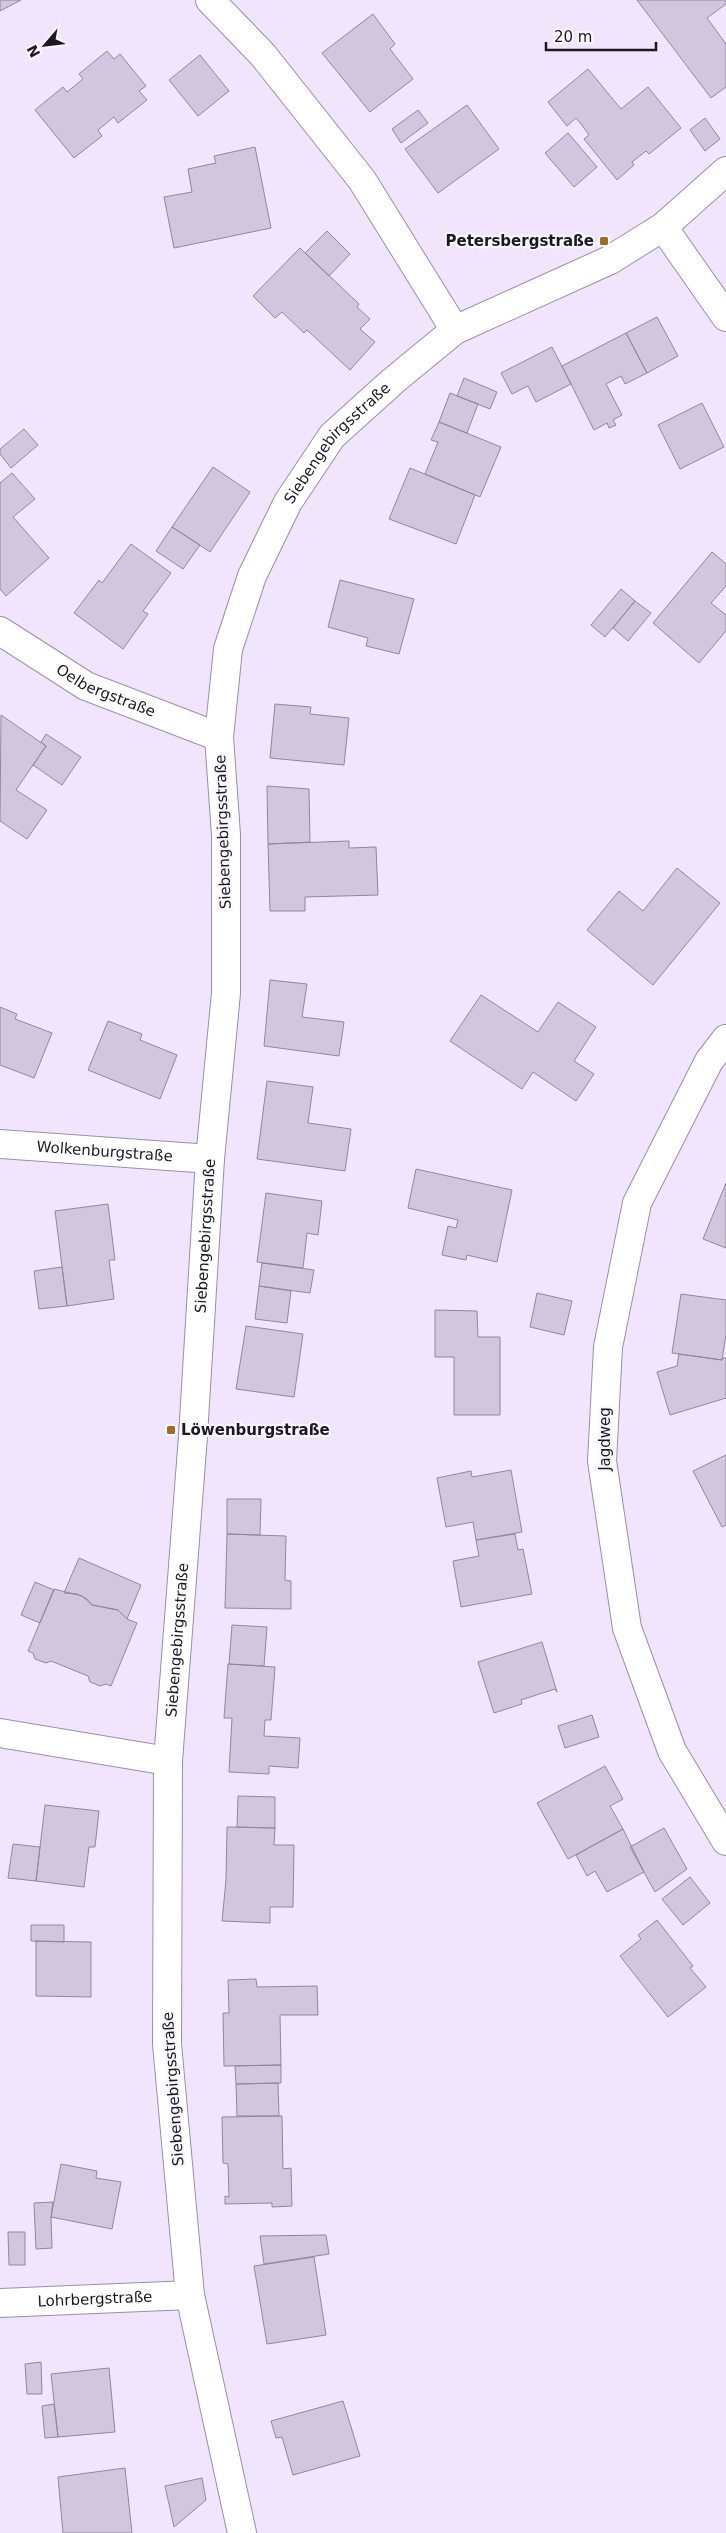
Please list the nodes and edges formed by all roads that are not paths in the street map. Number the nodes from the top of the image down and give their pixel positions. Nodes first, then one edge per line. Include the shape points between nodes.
1 (210, 0) edge
2 (726, 171) edge
3 (663, 227) junction
4 (726, 317) edge
5 (455, 330) junction
6 (0, 630) edge
7 (219, 737) junction
8 (726, 1039) edge
9 (0, 1144) edge
10 (210, 1159) junction
11 (0, 1733) edge
12 (168, 1760) junction
13 (726, 1841) edge
14 (190, 2295) junction
15 (0, 2304) edge
16 (242, 2533) edge

1 - 5 street via 263,55 362,180
2 - 3 street, Siebengebirgsstraße
3 - 4 street
3 - 5 street, Siebengebirgsstraße via 610,260
5 - 7 street, Siebengebirgsstraße via 332,436 288,502 252,576 228,649
6 - 7 street, Oelbergstraße via 86,686
7 - 10 street, Siebengebirgsstraße via 226,835 226,993
8 - 13 street, Jagdweg via 709,1060 638,1203 608,1346 602,1461 627,1628 672,1751
9 - 10 street, Wolkenburgstraße
10 - 12 street, Siebengebirgsstraße
11 - 12 street
12 - 14 street, Siebengebirgsstraße via 166,2044
14 - 15 street, Lohrbergstraße
14 - 16 street, Siebengebirgsstraße

